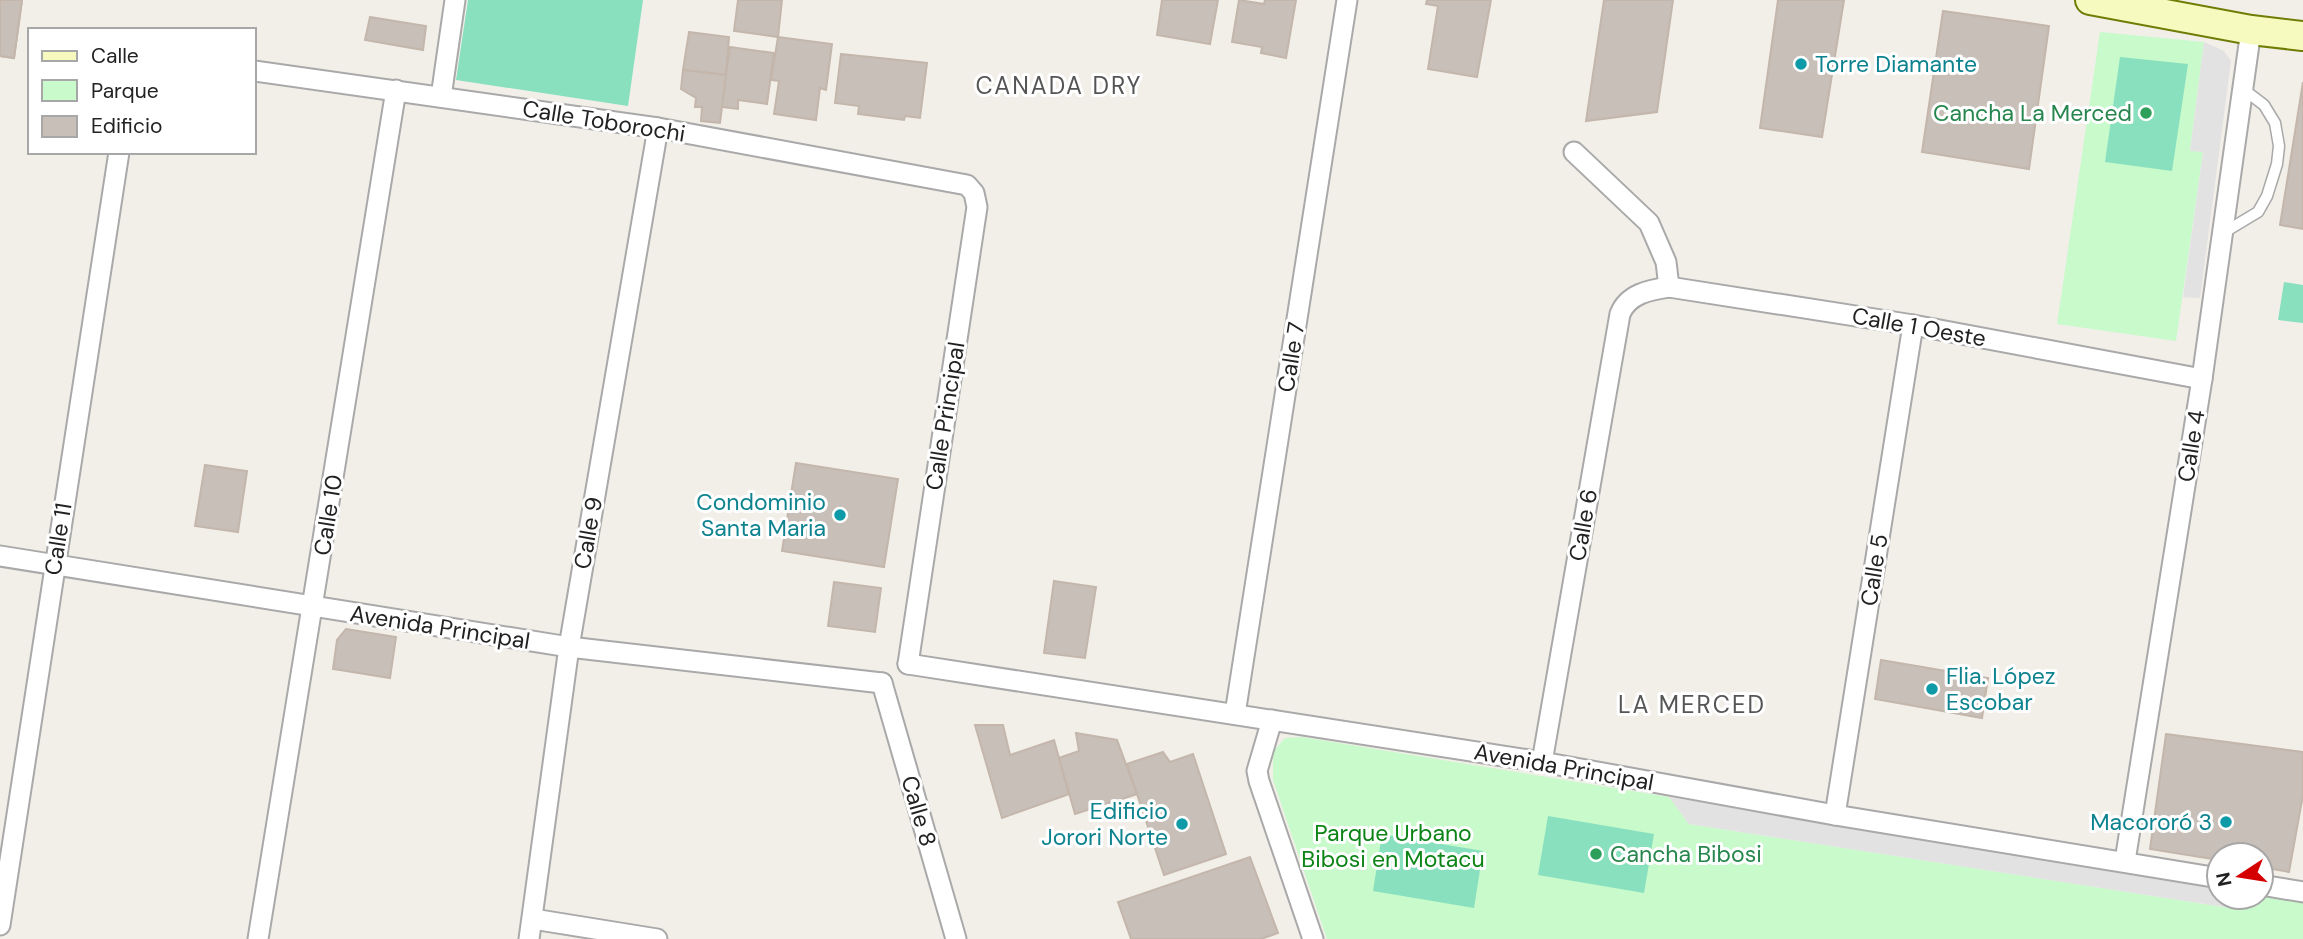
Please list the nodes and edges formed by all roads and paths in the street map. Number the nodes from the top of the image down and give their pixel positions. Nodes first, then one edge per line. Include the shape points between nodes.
1 (455, 0) edge
2 (1347, 0) edge
3 (2090, 0) edge
4 (2251, 30) junction
5 (2303, 36) edge
6 (256, 71) edge
7 (2243, 89) junction
8 (396, 90) junction
9 (441, 97) junction
10 (658, 128) junction
11 (1574, 152) dead end
12 (119, 154) edge
13 (953, 181) joint
14 (2223, 233) junction
15 (1669, 287) junction
16 (1636, 295) joint
17 (1913, 325) junction
18 (2202, 379) junction
19 (0, 556) edge
20 (54, 566) junction
21 (313, 608) junction
22 (569, 647) junction
23 (908, 664) junction
24 (882, 683) junction
25 (1235, 714) junction
26 (1272, 720) junction
27 (1542, 762) junction
28 (1835, 815) junction
29 (2125, 861) junction
30 (2205, 875) edge
31 (2275, 887) edge
32 (2303, 892) edge
33 (533, 919) junction
34 (0, 925) edge
35 (258, 939) edge
36 (530, 939) edge
37 (657, 939) edge
38 (956, 939) edge
39 (1313, 939) edge

1 - 9 street
2 - 25 street, Calle 7
3 - 4 street
4 - 5 street
4 - 7 street, Calle 4
6 - 8 street, Calle Toborochi
7 - 14 street, Calle 4
7 - 14 lane via 2264,105 2275,123 2277,164 2258,212
8 - 9 street, Calle Toborochi
8 - 21 street, Calle 10
9 - 10 street, Calle Toborochi
10 - 13 street, Calle Toborochi
10 - 22 street, Calle 9
11 - 15 street via 1649,223 1665,262
12 - 20 street, Calle 11
13 - 23 street, Calle Principal via 974,192 977,206
14 - 18 street, Calle 4
15 - 16 street, Calle 1 Oeste
15 - 17 street, Calle 1 Oeste
16 - 27 street, Calle 6 via 1620,314
17 - 18 street, Calle 1 Oeste
17 - 28 street, Calle 5
18 - 29 street, Calle 4
19 - 20 street, Avenida Principal
20 - 21 street, Avenida Principal
20 - 34 street, Calle 11
21 - 22 street, Avenida Principal
21 - 35 street, Calle 10
22 - 24 street, Avenida Principal
22 - 33 street, Calle 9
23 - 24 street
23 - 25 street, Avenida Principal
24 - 38 street, Calle 8
25 - 26 street, Avenida Principal
26 - 27 street, Avenida Principal
26 - 39 street via 1257,771
27 - 28 street, Avenida Principal
28 - 29 street, Avenida Principal
29 - 30 street, Avenida Principal
31 - 32 street
33 - 36 street, Calle 9
33 - 37 street

